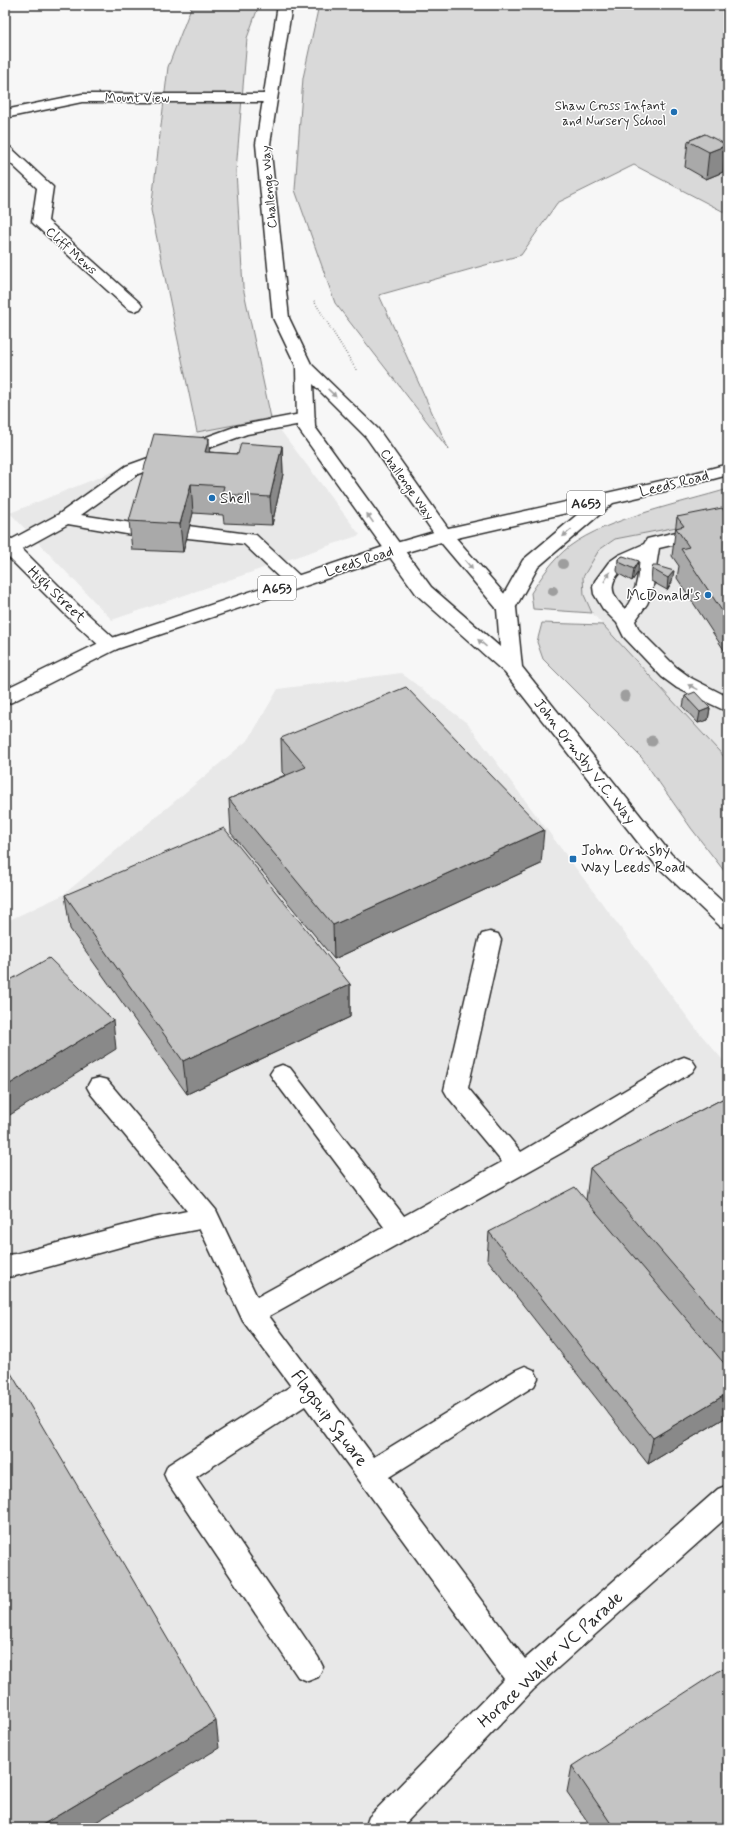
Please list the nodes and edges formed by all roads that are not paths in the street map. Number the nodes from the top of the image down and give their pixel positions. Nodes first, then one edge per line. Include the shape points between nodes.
1 (285, 5) edge
2 (270, 98) junction
3 (5, 114) edge
4 (5, 150) edge
5 (134, 306) dead end
6 (304, 366) junction
7 (306, 418) junction
8 (728, 469) edge
9 (608, 499) junction
10 (65, 518) junction
11 (728, 530) edge
12 (444, 535) junction
13 (7, 545) edge
14 (650, 548) junction
15 (393, 550) junction
16 (295, 582) junction
17 (506, 608) junction
18 (625, 620) junction
19 (110, 645) junction
20 (512, 668) junction
21 (5, 697) edge
22 (728, 705) edge
23 (728, 920) edge
24 (490, 940) dead end
25 (684, 1066) dead end
26 (282, 1074) dead end
27 (99, 1087) dead end
28 (518, 1165) junction
29 (207, 1216) junction
30 (400, 1230) junction
31 (5, 1266) edge
32 (252, 1312) junction
33 (525, 1378) dead end
34 (309, 1389) junction
35 (371, 1474) junction
36 (728, 1498) edge
37 (308, 1667) dead end
38 (523, 1680) junction
39 (380, 1828) edge

1 - 2 main road, Challenge Way
2 - 3 main road, Mount View via 82,98
2 - 6 main road, Challenge Way via 263,144 281,318
4 - 5 main road, Cliff Mews via 45,187 40,222
6 - 7 main road, Challenge Way
6 -> 12 main road, Challenge Way via 372,433
7 - 10 main road via 242,430 132,470
15 -> 7 main road, Challenge Way via 306,427
8 - 9 main road, Leeds Road / A653
9 - 12 main road, Leeds Road / A653
9 -> 17 main road via 530,564
10 - 13 main road
10 - 16 main road via 138,530 188,532 249,539
11 - 14 main road via 714,528 654,543
12 - 15 main road, Leeds Road / A653
12 -> 17 main road
13 - 19 main road, High Street
14 - 18 main road via 642,596
18 -> 14 main road via 608,603 602,585 612,568 623,559
15 - 16 main road, Leeds Road / A653
20 -> 15 main road, John Ormsby V.C. Way via 424,591
16 - 19 main road, Leeds Road / A653
17 - 20 main road
22 -> 18 main road via 684,683 669,672 631,633
19 - 21 main road, Leeds Road / A653
20 - 23 main road, John Ormsby V.C. Way via 663,859
24 - 28 main road via 456,1090
25 - 28 main road
26 - 30 main road
27 - 29 main road, Flagship Square
28 - 30 main road
29 - 31 main road
29 - 32 main road, Flagship Square
30 - 32 main road
32 - 34 main road, Flagship Square
33 - 35 main road
34 - 35 main road, Flagship Square
34 - 37 main road via 178,1474
35 - 38 main road, Flagship Square
36 - 38 main road, Horace Waller VC Parade
38 - 39 main road, Horace Waller VC Parade

